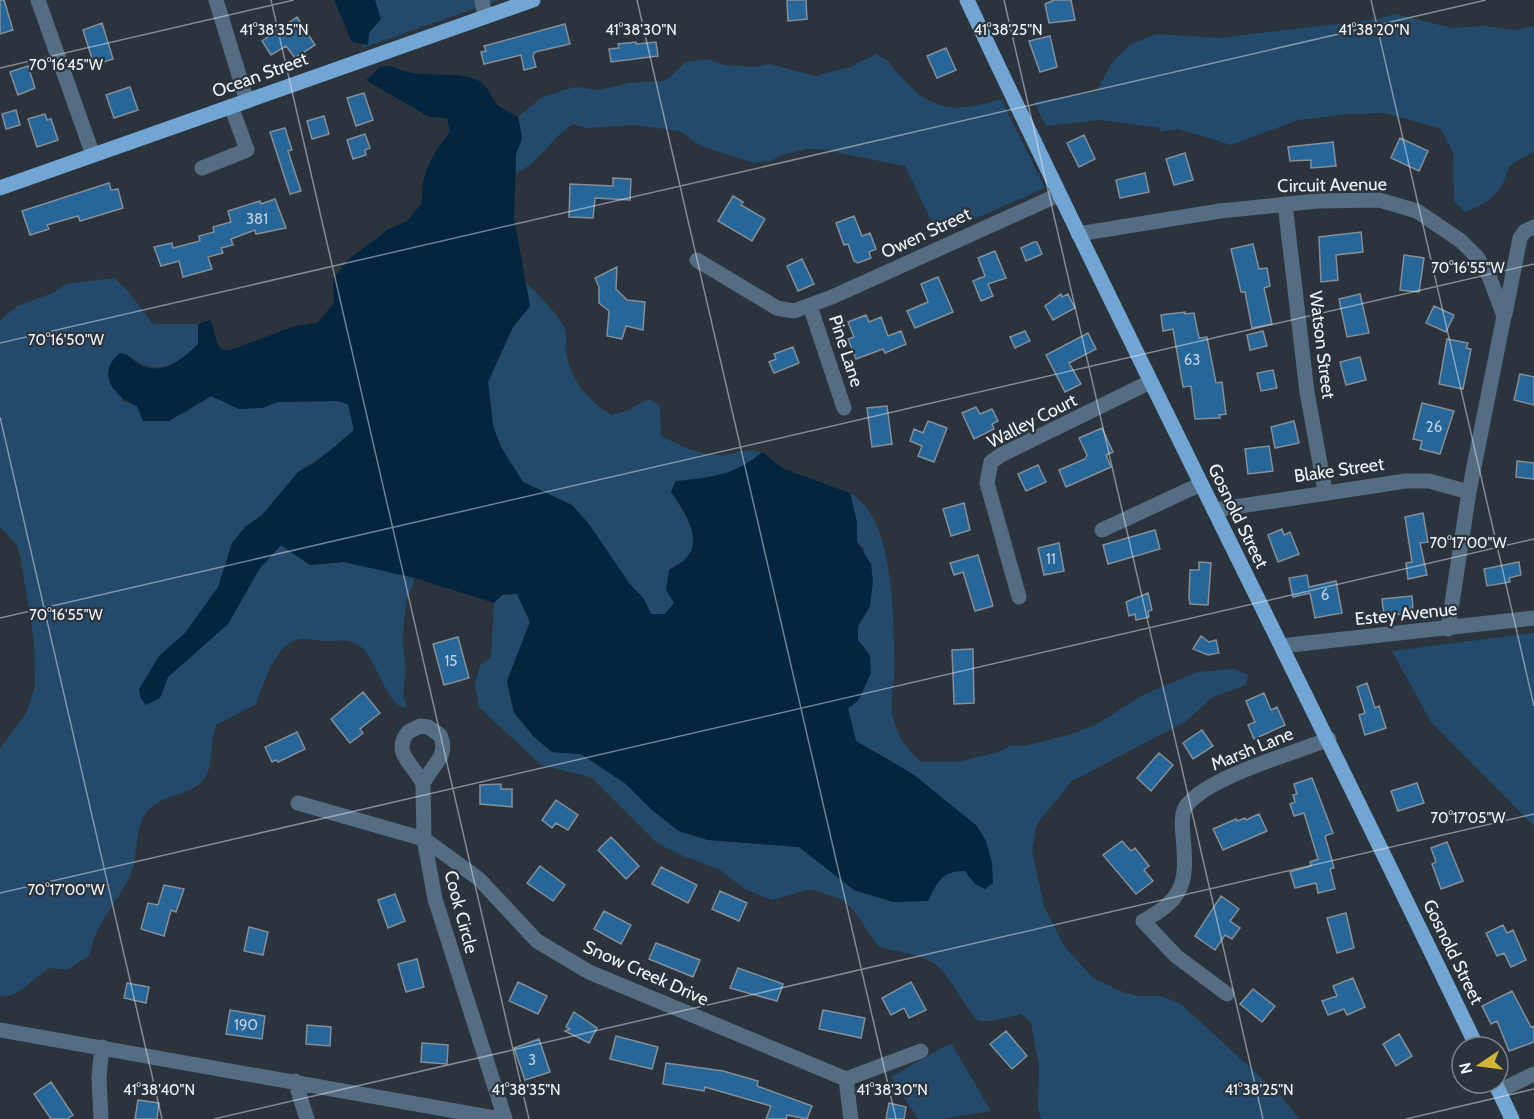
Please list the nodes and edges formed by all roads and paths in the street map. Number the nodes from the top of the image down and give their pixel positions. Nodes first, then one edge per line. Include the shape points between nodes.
1 (38, 0) edge
2 (216, 0) edge
3 (482, 0) edge
4 (533, 0) edge
5 (967, 0) edge
6 (485, 16) junction
7 (247, 101) junction
8 (231, 106) junction
9 (93, 155) junction
10 (202, 168) dead end
11 (0, 188) edge
12 (1058, 195) junction
13 (1285, 204) junction
14 (1534, 227) edge
15 (1078, 234) junction
16 (697, 260) dead end
17 (810, 306) junction
18 (1504, 316) junction
19 (1150, 382) junction
20 (844, 408) dead end
21 (1201, 484) junction
22 (1325, 491) junction
23 (1469, 492) junction
24 (1214, 510) junction
25 (1102, 530) dead end
26 (1019, 597) dead end
27 (1534, 618) edge
28 (1448, 629) junction
29 (1281, 646) junction
30 (1329, 739) junction
31 (423, 784) dead end
32 (298, 803) dead end
33 (424, 839) junction
34 (1227, 994) dead end
35 (0, 1030) edge
36 (1471, 1035) edge
37 (102, 1047) junction
38 (921, 1050) dead end
39 (1534, 1074) edge
40 (846, 1079) junction
41 (296, 1080) junction
42 (1510, 1082) edge
43 (1501, 1095) edge
44 (101, 1119) edge
45 (307, 1119) edge
46 (500, 1119) edge
47 (505, 1119) edge
48 (851, 1119) edge
49 (1512, 1119) edge

1 - 9 street
2 - 7 street
3 - 6 street
4 - 6 main road, Ocean Street
5 - 12 main road, Gosnold Street
6 - 7 main road, Ocean Street
7 - 8 main road, Ocean Street
8 - 9 main road, Ocean Street
8 - 10 street via 247,150
9 - 11 main road, Ocean Street
12 - 15 main road, Gosnold Street
12 - 17 street, Owen Street
13 - 15 street, Circuit Avenue
13 - 18 street, Circuit Avenue via 1379,200 1417,211 1477,257 1489,276
13 - 22 street, Watson Street via 1308,392
14 - 18 street via 1520,238
15 - 19 main road, Gosnold Street
16 - 17 street, Owen Street via 777,308 794,311
17 - 20 street, Pine Lane
18 - 23 street
19 - 21 main road, Gosnold Street
19 - 26 street, Walley Court via 991,462 987,483
21 - 24 main road, Gosnold Street
21 - 25 street
22 - 23 street, Blake Street via 1428,481
22 - 24 street, Blake Street
23 - 28 street
24 - 29 main road, Gosnold Street
27 - 28 street, Estey Avenue
28 - 29 street, Estey Avenue
29 - 30 main road, Gosnold Street
30 - 34 street, Marsh Lane via 1206,788 1191,801 1182,817 1183,886 1164,910 1143,921 1176,956
30 - 36 main road, Gosnold Street
31 - 33 street, Cook Circle
32 - 33 street
33 - 40 street, Snow Creek Drive via 479,879 537,941 589,972
33 - 47 street, Cook Circle via 435,899
35 - 37 street
37 - 41 street
37 - 44 street
38 - 40 street
39 - 42 street
40 - 48 street
41 - 45 street
41 - 46 street
43 - 49 main road

